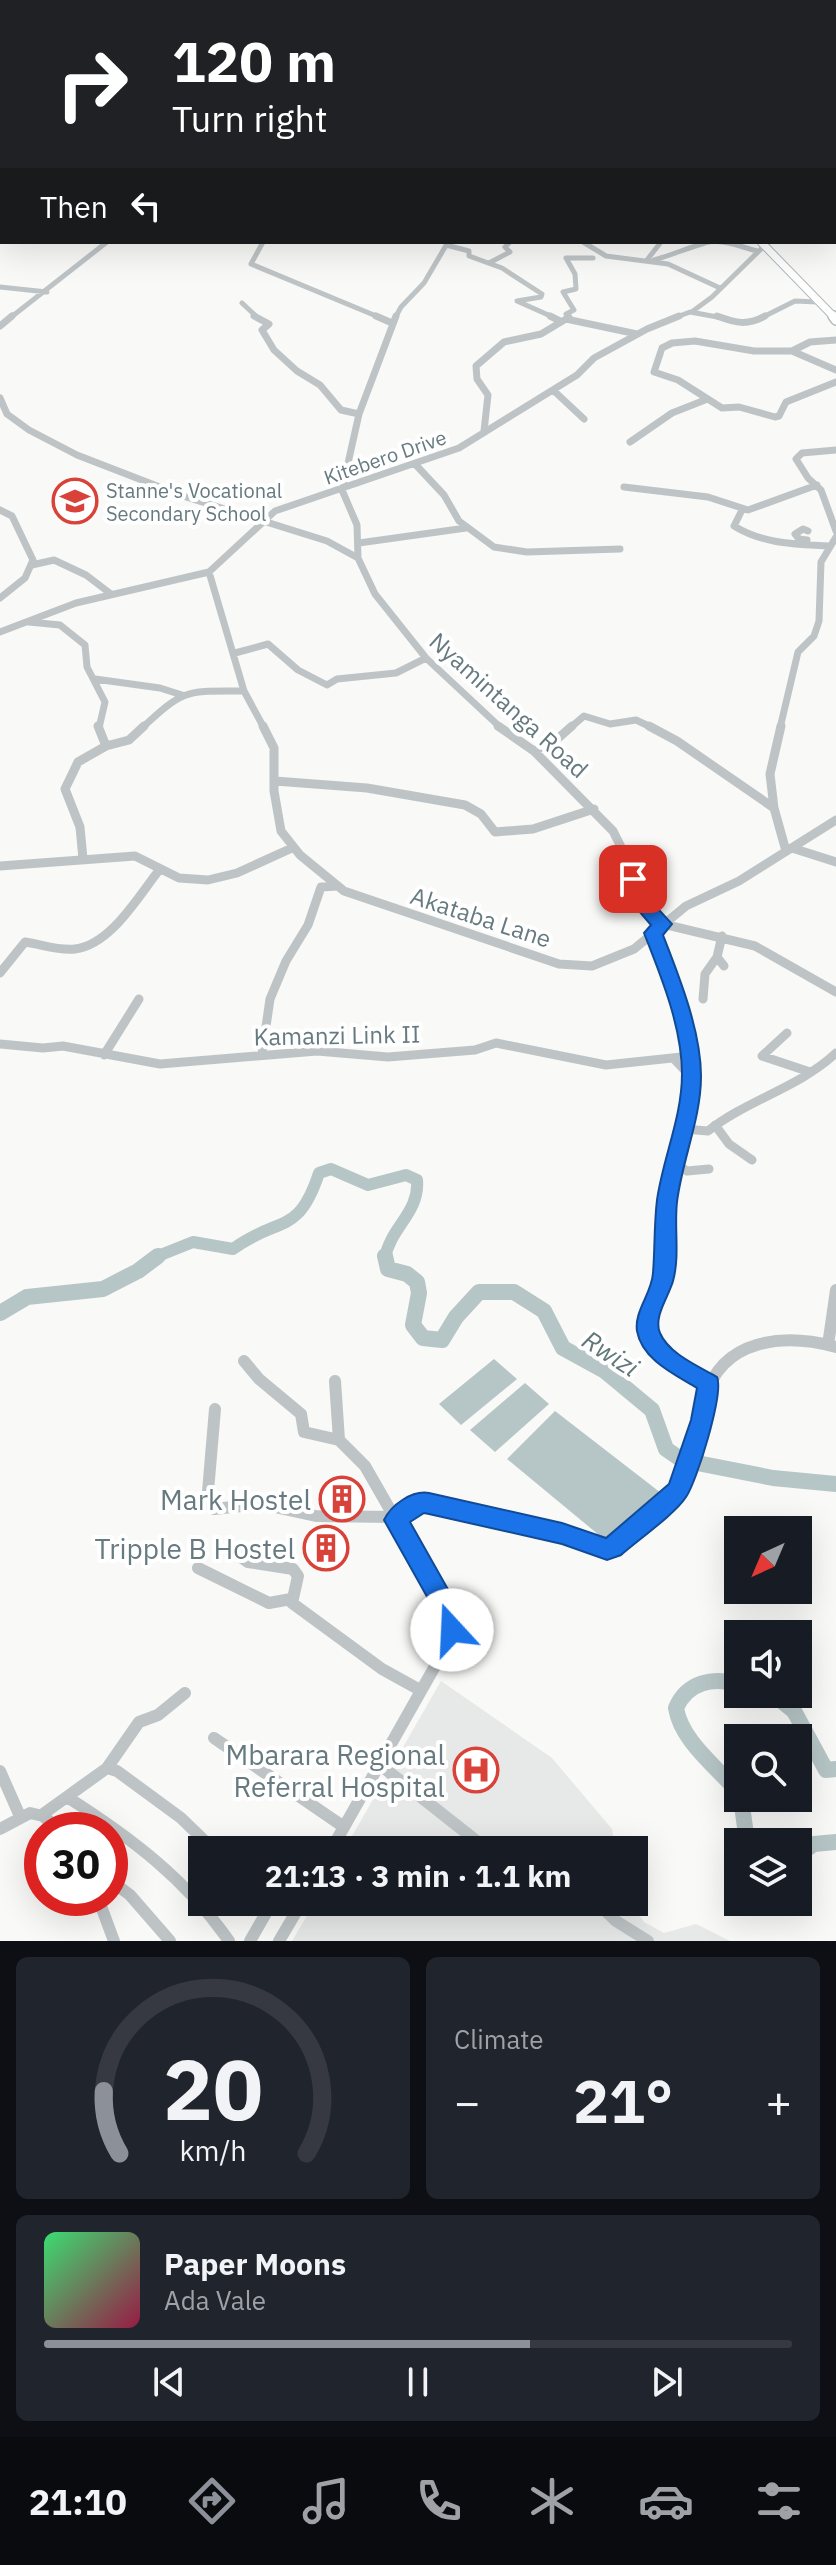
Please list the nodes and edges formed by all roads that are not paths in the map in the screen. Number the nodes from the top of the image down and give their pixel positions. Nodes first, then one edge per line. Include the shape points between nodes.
1 (105, 244) edge
2 (262, 244) edge
3 (447, 244) edge
4 (508, 244) edge
5 (586, 244) edge
6 (660, 244) edge
7 (702, 244) edge
8 (736, 244) edge
9 (761, 247) edge
10 (593, 258) dead end
11 (649, 261) junction
12 (489, 263) junction
13 (0, 287) edge
14 (720, 288) junction
15 (47, 292) junction
16 (817, 302) junction
17 (242, 303) dead end
18 (690, 312) junction
19 (834, 316) edge
20 (570, 319) junction
21 (560, 321) junction
22 (392, 323) junction
23 (0, 326) edge
24 (637, 334) junction
25 (836, 340) edge
26 (792, 351) junction
27 (836, 370) edge
28 (836, 382) edge
29 (553, 390) junction
30 (0, 398) edge
31 (705, 400) junction
32 (4, 412) edge
33 (359, 414) junction
34 (584, 419) dead end
35 (484, 431) junction
36 (630, 442) dead end
37 (836, 450) edge
38 (415, 464) junction
39 (817, 485) junction
40 (624, 487) dead end
41 (342, 490) junction
42 (0, 510) edge
43 (742, 510) junction
44 (262, 521) junction
45 (466, 528) junction
46 (808, 531) dead end
47 (836, 531) edge
48 (359, 543) junction
49 (831, 543) edge
50 (620, 549) dead end
51 (358, 558) junction
52 (32, 565) junction
53 (209, 572) junction
54 (111, 594) junction
55 (0, 598) edge
56 (27, 621) junction
57 (0, 632) edge
58 (235, 653) junction
59 (426, 658) junction
60 (92, 678) junction
61 (244, 691) junction
62 (182, 695) junction
63 (106, 746) junction
64 (534, 751) junction
65 (275, 781) junction
66 (774, 808) junction
67 (594, 809) junction
68 (836, 820) edge
69 (292, 848) junction
70 (789, 849) junction
71 (83, 859) junction
72 (836, 862) edge
73 (0, 866) edge
74 (160, 869) junction
75 (338, 886) junction
76 (663, 924) junction
77 (653, 933) junction
78 (722, 936) junction
79 (717, 957) junction
80 (724, 966) dead end
81 (0, 973) edge
82 (836, 992) edge
83 (139, 999) dead end
84 (703, 999) dead end
85 (787, 1033) dead end
86 (0, 1044) edge
87 (836, 1053) edge
88 (262, 1054) junction
89 (104, 1055) junction
90 (691, 1056) junction
91 (674, 1059) junction
92 (810, 1072) junction
93 (692, 1078) junction
94 (715, 1125) junction
95 (684, 1129) junction
96 (752, 1160) dead end
97 (675, 1164) junction
98 (709, 1169) dead end
99 (836, 1290) edge
100 (832, 1346) edge
101 (244, 1361) dead end
102 (335, 1381) dead end
103 (709, 1384) junction
104 (215, 1409) dead end
105 (339, 1440) junction
106 (395, 1518) junction
107 (231, 1550) dead end
108 (198, 1568) dead end
109 (291, 1599) junction
110 (420, 1690) junction
111 (185, 1693) dead end
112 (214, 1738) dead end
113 (379, 1764) junction
114 (107, 1768) junction
115 (0, 1771) edge
116 (67, 1797) junction
117 (24, 1812) edge
118 (46, 1812) edge
119 (19, 1814) junction
120 (344, 1827) junction
121 (0, 1829) edge
122 (200, 1836) edge
123 (339, 1836) edge
124 (470, 1836) edge
125 (128, 1894) edge
126 (105, 1916) edge
127 (264, 1916) edge
128 (294, 1916) edge
129 (611, 1916) edge
130 (114, 1941) edge
131 (170, 1941) edge
132 (229, 1941) edge
133 (250, 1941) edge
134 (279, 1941) edge
135 (648, 1941) edge

1 - 15 street
2 - 22 street via 251,264
3 - 12 street
3 - 22 street
4 - 12 street via 510,252
5 - 11 street via 606,256
6 - 11 street
7 - 11 street
8 - 9 street
9 - 14 street, Kitebero Drive
9 - 16 main road
10 - 20 street via 566,258 576,279 576,289 563,292 574,306 566,314
11 - 14 street
12 - 21 street via 542,294 517,301
13 - 15 street
14 - 18 street, Kitebero Drive via 708,303
15 - 23 street
16 - 18 street via 795,301 746,324
16 - 19 main road
17 - 33 street via 269,324 262,330 274,350 320,385 341,410
18 - 24 street, Kitebero Drive
20 - 21 street
20 - 24 street
21 - 35 street via 541,334 504,342 478,363 477,379 489,405
22 - 33 street
24 - 29 street, Kitebero Drive
25 - 26 street via 810,342
26 - 27 street
26 - 31 street via 691,342 666,346 656,374 678,380
28 - 31 street via 786,402 775,417
29 - 34 street
29 - 35 street, Kitebero Drive
30 - 32 street
31 - 36 street via 670,414
32 - 44 street via 77,455
33 - 41 street
35 - 38 street, Kitebero Drive via 459,448
37 - 39 street via 797,456 801,469
38 - 41 street, Kitebero Drive
38 - 45 street
39 - 43 street
39 - 47 street
40 - 43 street via 708,497
41 - 44 street, Kitebero Drive via 275,511
41 - 48 street
42 - 52 street via 12,516
43 - 49 street via 734,526 743,532 776,544
44 - 51 street via 327,541
44 - 53 street, Kitebero Drive
45 - 48 street
45 - 50 street via 504,549
46 - 49 street via 795,534
48 - 51 street
49 - 66 street via 818,579 819,621 813,638 798,652 770,774
51 - 59 street, Nyamintanga Road via 375,594
52 - 54 street via 54,560
52 - 55 street via 25,578
53 - 54 street
53 - 58 street
54 - 56 street
56 - 57 street
56 - 60 street via 60,625 79,639
58 - 59 street via 268,644 298,670 327,685 337,679 396,673
58 - 61 street
59 - 64 street, Nyamintanga Road via 500,728
60 - 62 street
60 - 63 street via 105,702 98,727
61 - 62 street via 196,689
61 - 65 street via 274,748
62 - 63 street via 129,740
63 - 71 street via 78,762 65,789 80,827
64 - 66 street via 584,716 610,724 636,720 677,741
64 - 67 street, Nyamintanga Road
65 - 67 street via 367,788 465,805 502,833 537,830
65 - 69 street via 277,818
66 - 70 street
67 - 76 street, Nyamintanga Road via 627,859 639,899
68 - 70 street, Akataba Lane
69 - 74 street via 210,881 193,882
69 - 75 street, Akataba Lane
70 - 72 street
70 - 76 street, Akataba Lane
71 - 73 street
71 - 74 street via 135,856
74 - 81 street via 95,941 79,950 25,942
75 - 77 street, Akataba Lane via 361,899 574,967 610,960
75 - 88 street via 321,887 308,925 277,981
76 - 77 street, Akataba Lane
76 - 78 street
77 - 90 street
78 - 79 street
78 - 82 street via 755,946
79 - 80 street
79 - 84 street via 705,974
83 - 89 street
85 - 92 street via 762,1056
86 - 89 street, Kamanzi Link II via 63,1046
87 - 92 street
88 - 89 street, Kamanzi Link II via 160,1064
88 - 91 street, Kamanzi Link II via 317,1051 388,1057 475,1050 496,1043 606,1065
90 - 91 street, Kamanzi Link II
90 - 93 street
91 - 93 street
92 - 94 street
93 - 95 street
94 - 95 street via 708,1131
94 - 96 street via 729,1144
95 - 97 street
97 - 98 street via 687,1171
97 - 103 street via 667,1200 663,1279 648,1333 662,1355
99 - 100 street
100 - 103 street via 786,1337 759,1344 729,1360
101 - 105 street via 301,1414 304,1432
102 - 105 street
103 - 106 street via 678,1491 607,1549 562,1533 422,1502
104 - 106 street via 207,1503 214,1509 261,1504 316,1516
105 - 106 street via 365,1466
106 - 110 street via 451,1616 447,1645
107 - 109 street via 248,1562 293,1569 298,1576
108 - 109 street via 269,1603
109 - 110 street via 382,1669
110 - 113 street
111 - 114 street via 158,1715 139,1722
112 - 120 street
113 - 120 street
113 - 124 street
114 - 116 street
114 - 122 street
115 - 119 street
116 - 118 street
116 - 132 street via 128,1835 161,1864
117 - 119 street
119 - 121 street
120 - 123 street
125 - 131 street
126 - 130 street
127 - 133 street
128 - 134 street
129 - 135 street

